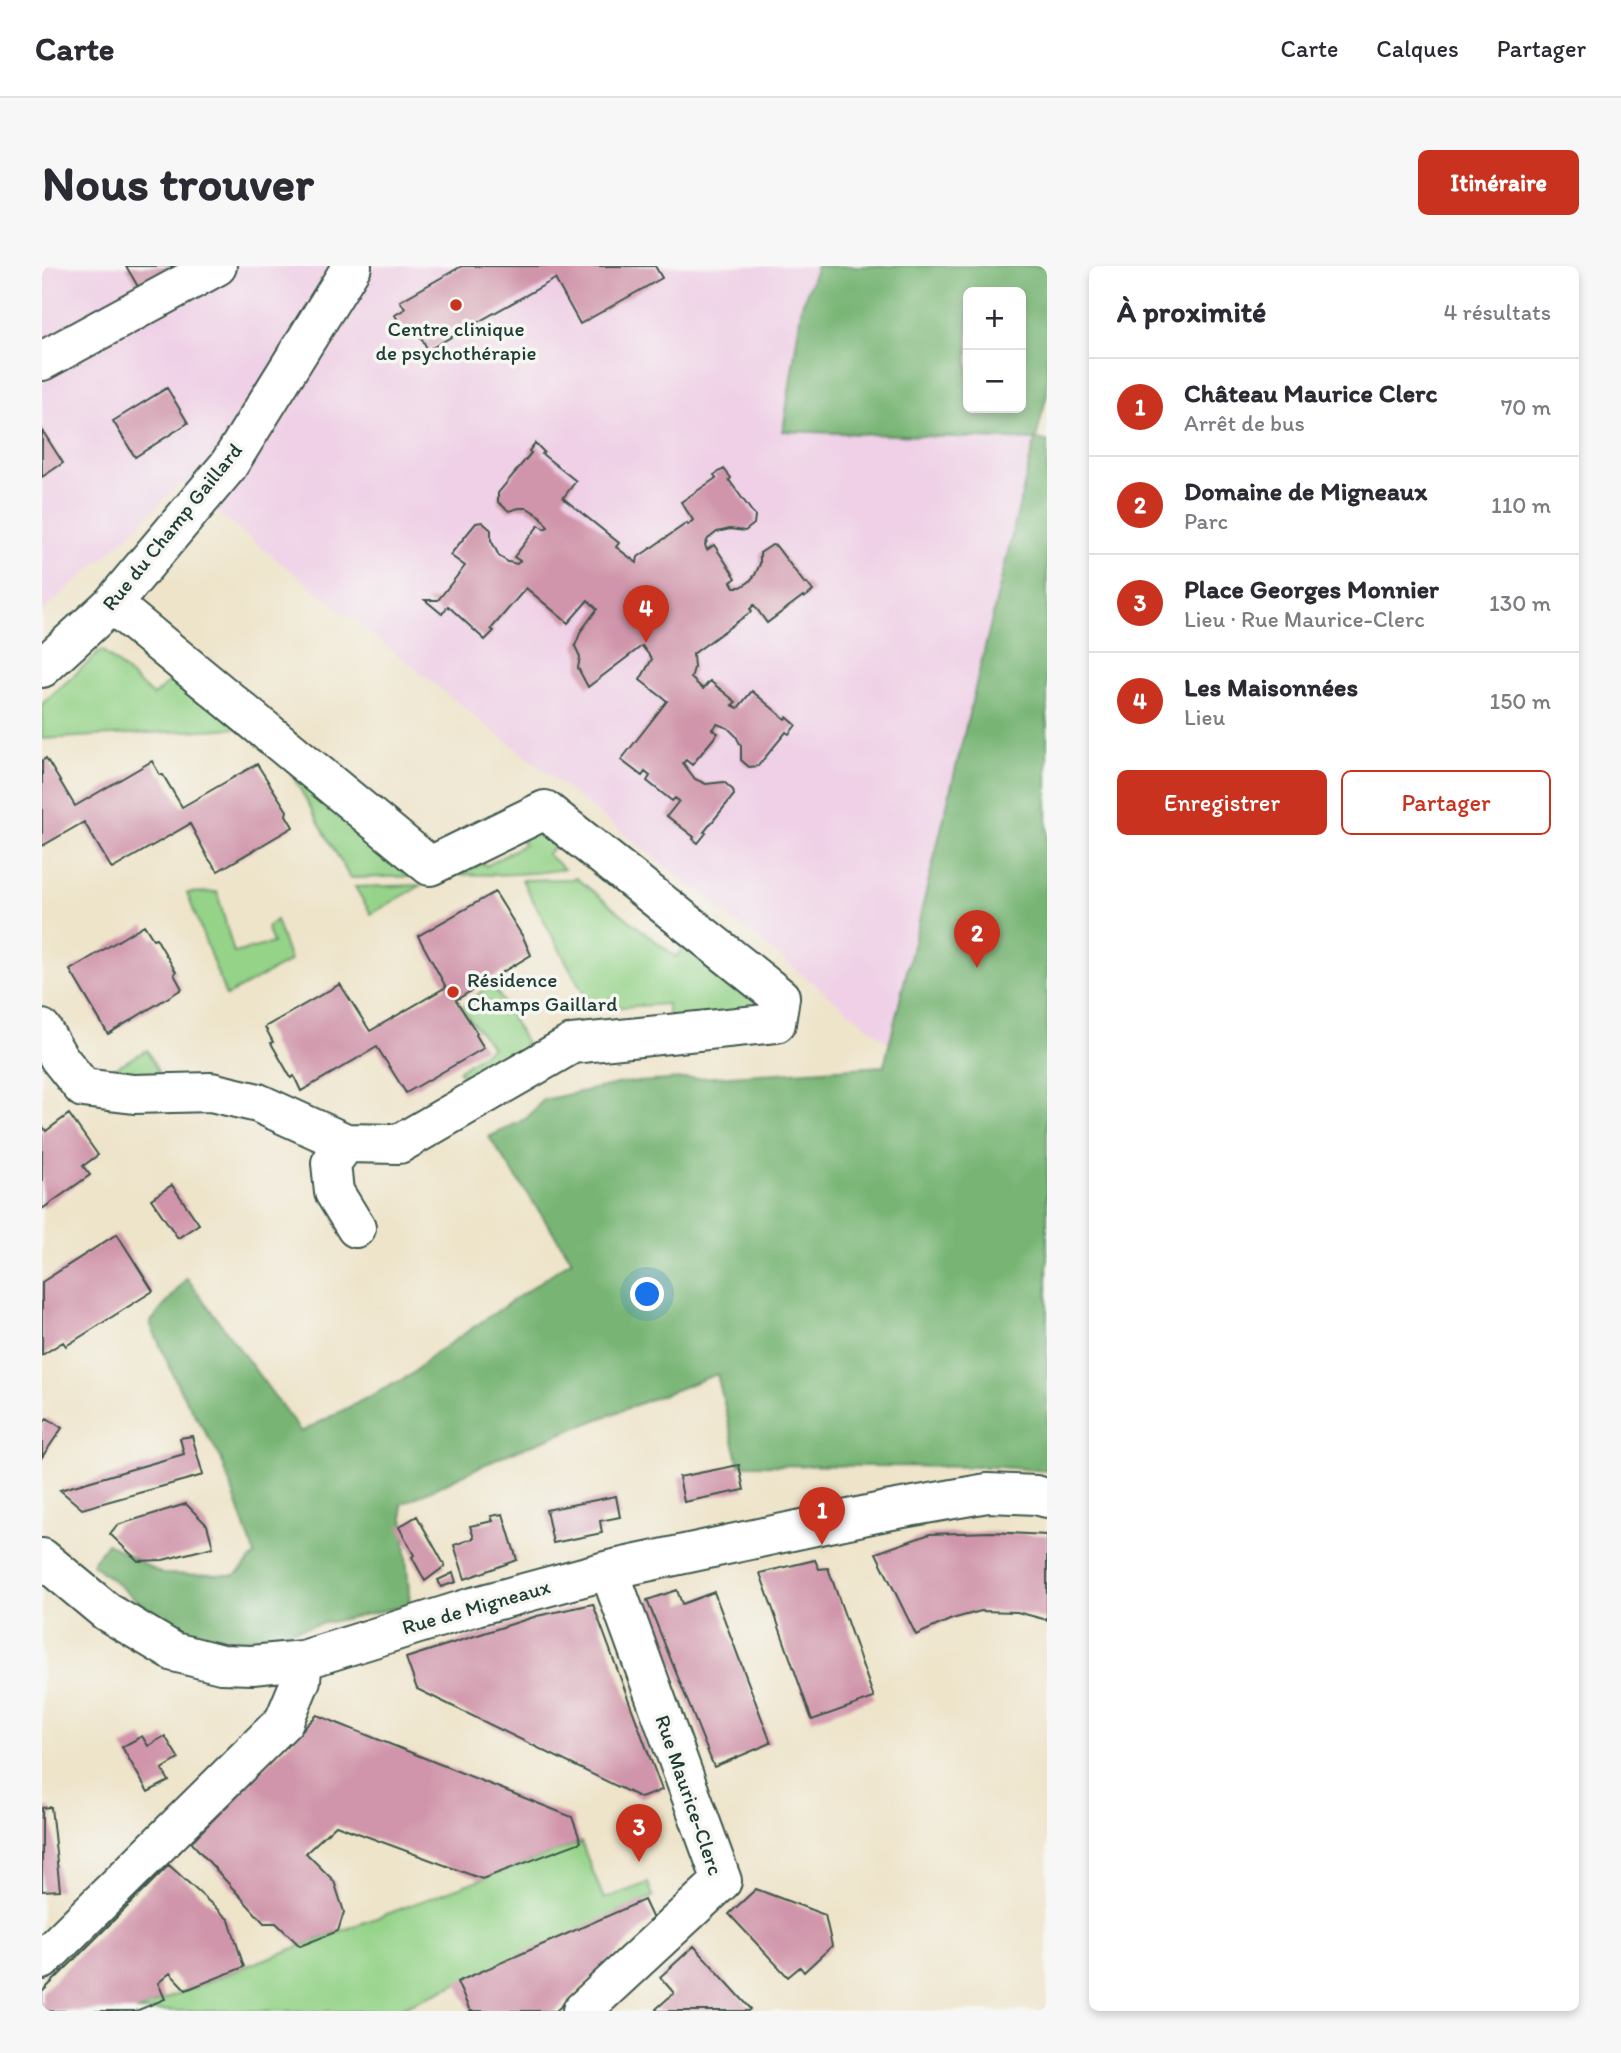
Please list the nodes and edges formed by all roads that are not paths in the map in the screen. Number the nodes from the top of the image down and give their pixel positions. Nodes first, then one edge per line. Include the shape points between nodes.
1 (217, 266) edge
2 (352, 266) edge
3 (42, 361) edge
4 (112, 604) junction
5 (42, 668) edge
6 (42, 1029) edge
7 (346, 1143) junction
8 (356, 1228) dead end
9 (1047, 1498) edge
10 (42, 1558) edge
11 (609, 1570) junction
12 (303, 1660) junction
13 (42, 1960) edge
14 (582, 2011) edge

1 - 3 street
2 - 4 street, Rue du Champ Gaillard via 228,466
4 - 5 street, Rue du Champ Gaillard
4 - 7 street via 430,866 545,810 780,997 775,1023 572,1044 399,1144
6 - 7 street via 83,1088 134,1094 211,1092 258,1103
7 - 8 street via 331,1163 334,1192
9 - 11 street, Rue de Migneaux via 987,1493 954,1498
10 - 12 street, Rue de Migneaux via 107,1612 174,1652 221,1664
11 - 12 street, Rue de Migneaux via 476,1605
11 - 14 street, Rue Maurice-Clerc via 722,1881
12 - 13 street via 284,1721

